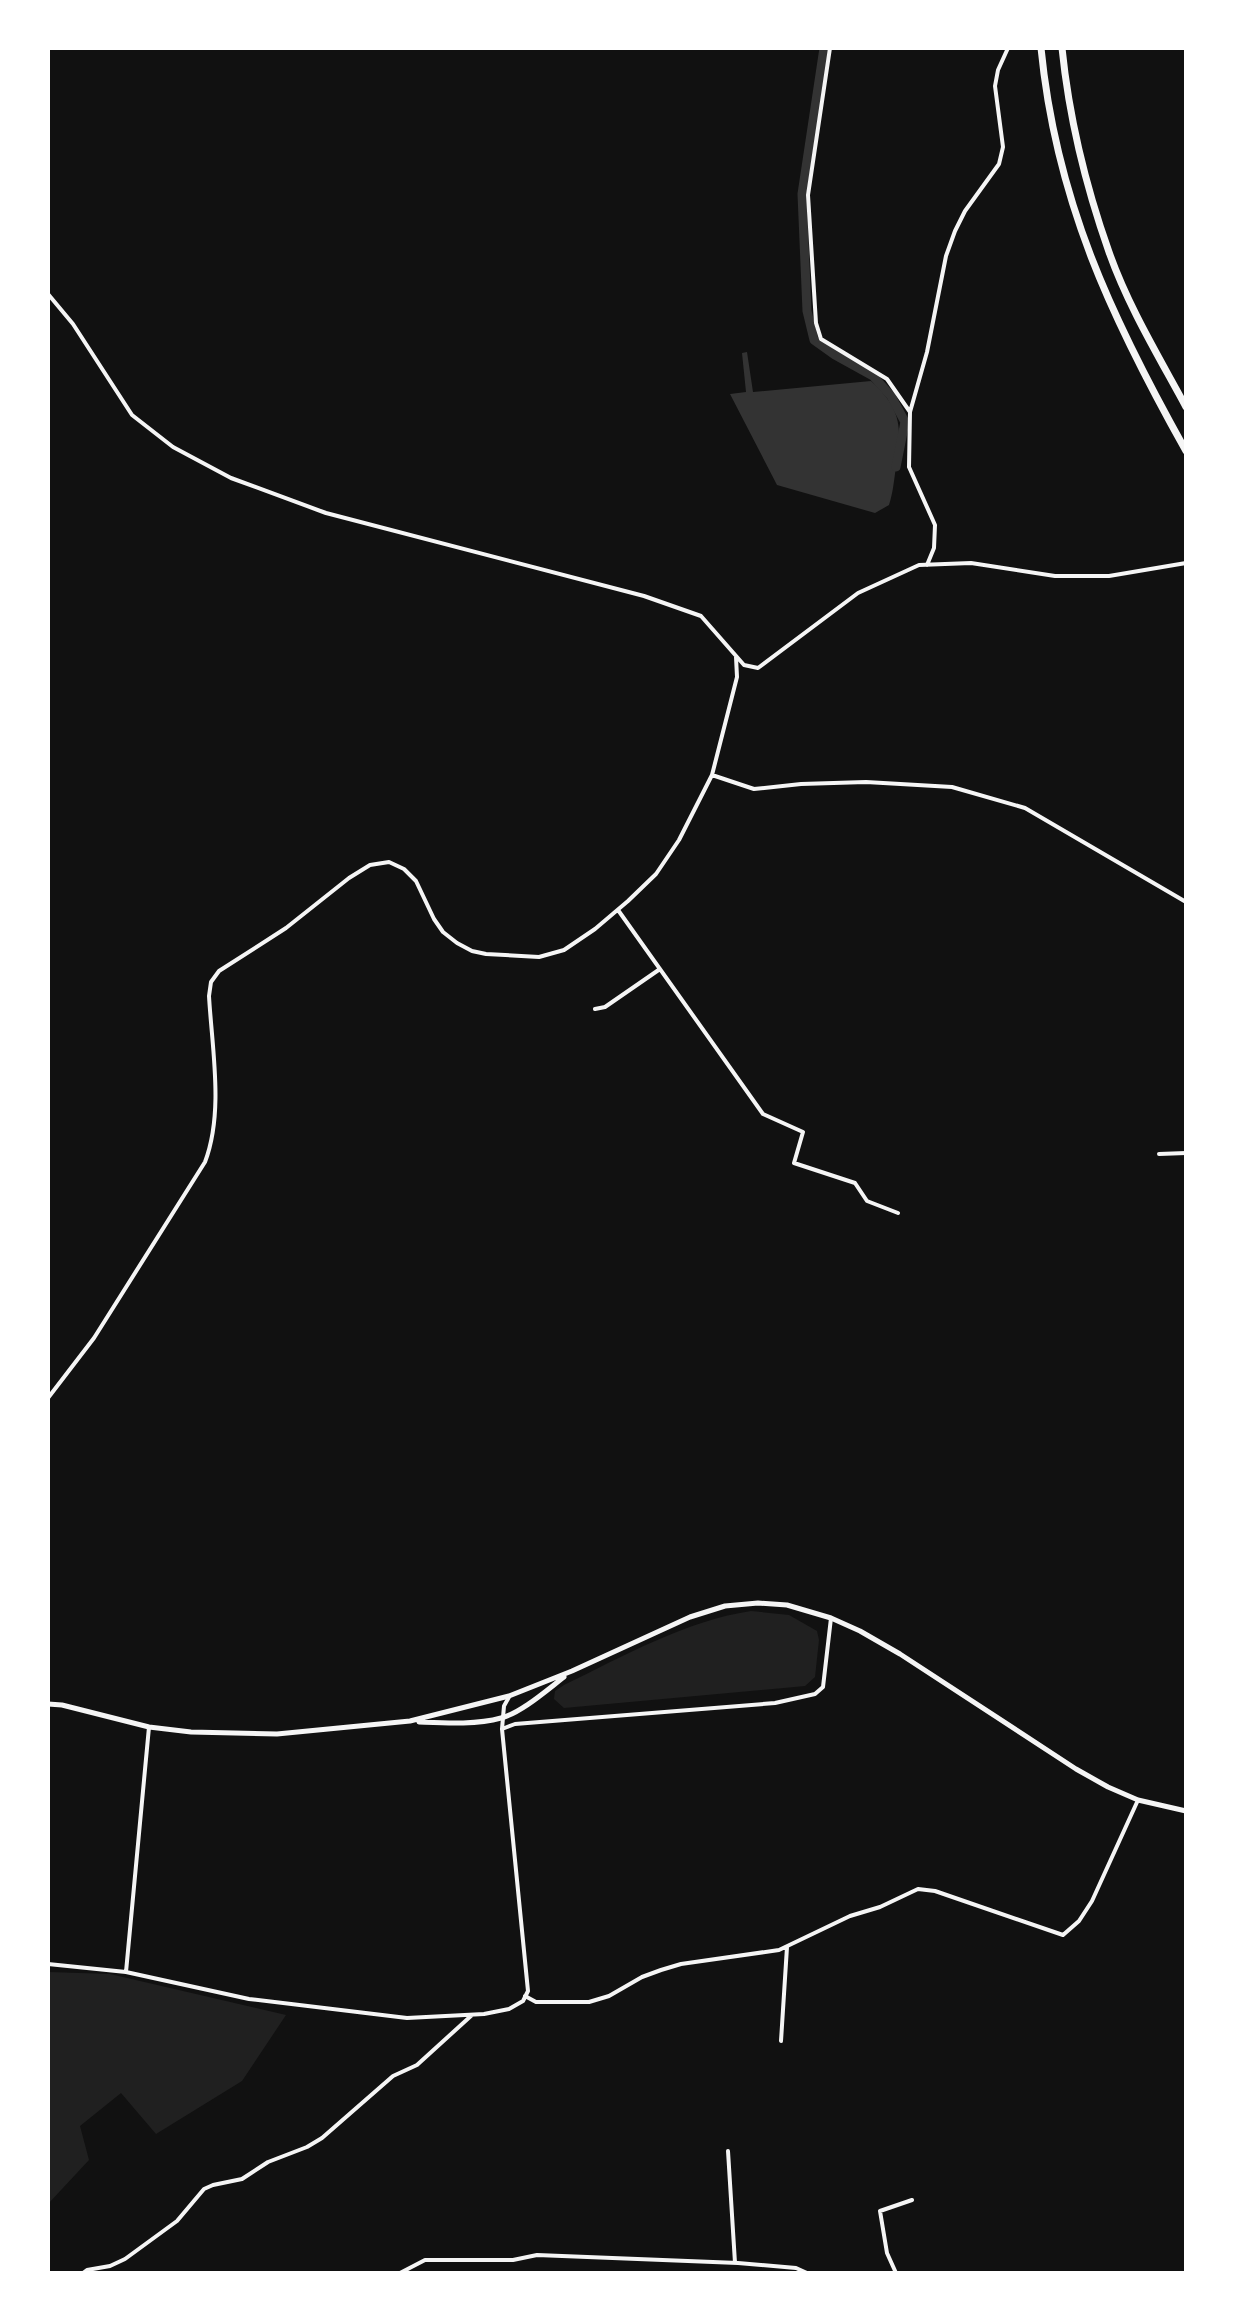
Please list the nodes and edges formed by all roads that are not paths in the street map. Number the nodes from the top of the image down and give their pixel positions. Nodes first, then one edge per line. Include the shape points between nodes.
1 (830, 48) edge
2 (1008, 48) edge
3 (1041, 48) edge
4 (1062, 48) edge
5 (48, 294) edge
6 (1186, 407) edge
7 (910, 412) junction
8 (1186, 451) edge
9 (1186, 563) edge
10 (927, 565) junction
11 (736, 656) junction
12 (712, 775) junction
13 (1186, 902) edge
14 (618, 910) junction
15 (660, 969) junction
16 (595, 1009) dead end
17 (1186, 1153) edge
18 (1159, 1154) dead end
19 (898, 1213) dead end
20 (48, 1398) edge
21 (831, 1618) junction
22 (572, 1671) junction
23 (509, 1696) junction
24 (48, 1704) edge
25 (502, 1718) junction
26 (410, 1721) junction
27 (149, 1727) junction
28 (502, 1729) junction
29 (1138, 1800) junction
30 (1186, 1811) edge
31 (787, 1947) junction
32 (48, 1964) edge
33 (126, 1972) junction
34 (525, 1996) junction
35 (472, 2015) junction
36 (781, 2041) dead end
37 (728, 2151) dead end
38 (912, 2200) dead end
39 (735, 2263) junction
40 (106, 2267) junction
41 (83, 2273) edge
42 (111, 2273) edge
43 (400, 2273) edge
44 (807, 2273) edge
45 (896, 2273) edge

1 - 7 street via 808,195 816,323 821,339 887,379
2 - 7 street via 995,86 1003,147 999,164 965,211 946,256
3 - 8 highway via 1051,119 1077,223 1116,318
4 - 6 highway via 1080,154 1110,254
5 - 11 street via 132,415 173,447 231,478 326,513 644,596 701,616
7 - 10 street via 909,467 935,525
9 - 10 street via 1109,576 1055,576 971,563
10 - 11 street via 858,593 758,668 744,665
11 - 12 street via 737,677
12 - 13 street via 754,789 866,782 952,787 1025,808
12 - 14 street via 656,874
14 - 15 street
14 - 20 street via 564,950 539,957 486,954 443,932 416,881 389,862 370,865 349,878 286,928 219,971 209,996 216,1114 205,1162 94,1338
15 - 16 street
15 - 19 street via 763,1114 803,1132 794,1163 855,1183 867,1201
17 - 18 street
21 - 22 street via 787,1605 725,1606
21 - 28 street via 823,1687 815,1694 775,1703
21 - 29 street via 900,1654 1076,1769
22 - 23 street
22 - 25 street
23 - 25 street
23 - 26 street
24 - 27 street
25 - 26 street
25 - 28 street
26 - 27 street via 277,1734
27 - 33 street
28 - 34 street
29 - 30 street
29 - 31 street via 1092,1901 1063,1935 918,1889
31 - 34 street via 681,1964 589,2002 536,2002
31 - 36 street
32 - 33 street
33 - 35 street via 249,1999 407,2018
34 - 35 street via 509,2009
35 - 40 street via 322,2138 242,2179 204,2189 177,2221
37 - 39 street
38 - 45 street via 880,2211
39 - 43 street via 537,2255 425,2260
39 - 44 street
40 - 41 street
40 - 42 street

